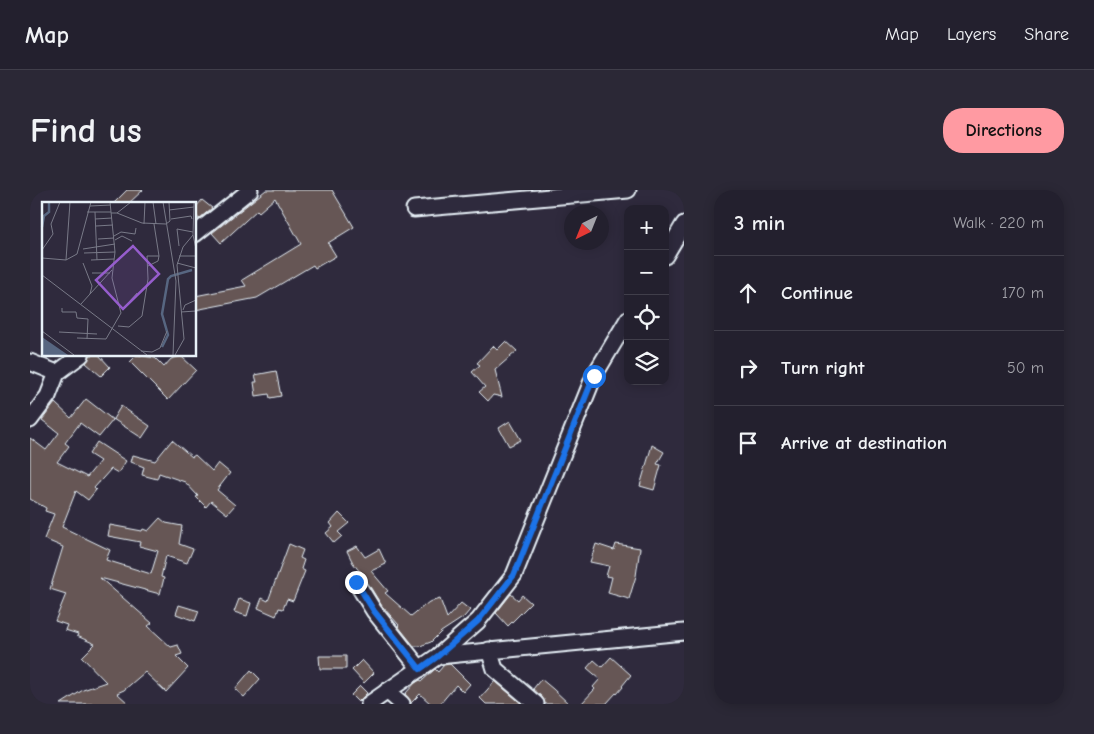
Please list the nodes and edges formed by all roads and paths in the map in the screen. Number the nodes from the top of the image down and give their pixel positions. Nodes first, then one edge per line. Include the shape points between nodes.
1 (250, 190) edge
2 (628, 190) edge
3 (414, 209) dead end
4 (684, 224) edge
5 (196, 233) edge
6 (669, 250) edge
7 (624, 326) edge
8 (80, 356) edge
9 (30, 362) edge
10 (57, 373) junction
11 (30, 420) edge
12 (356, 582) dead end
13 (684, 632) edge
14 (455, 641) junction
15 (489, 650) junction
16 (469, 652) junction
17 (438, 656) junction
18 (420, 669) junction
19 (495, 669) junction
20 (387, 691) junction
21 (369, 704) edge
22 (402, 704) edge
23 (536, 704) edge

1 - 5 street
2 - 3 street
4 - 6 street
7 - 14 street via 594,376 514,575 478,621
8 - 10 street
9 - 10 street
10 - 11 street via 48,396
12 - 18 street via 374,611
13 - 15 street
14 - 16 street
14 - 17 street
15 - 16 street
15 - 19 street
16 - 17 street
16 - 19 street
17 - 18 street
18 - 20 street
19 - 23 street
20 - 21 street
20 - 22 street

